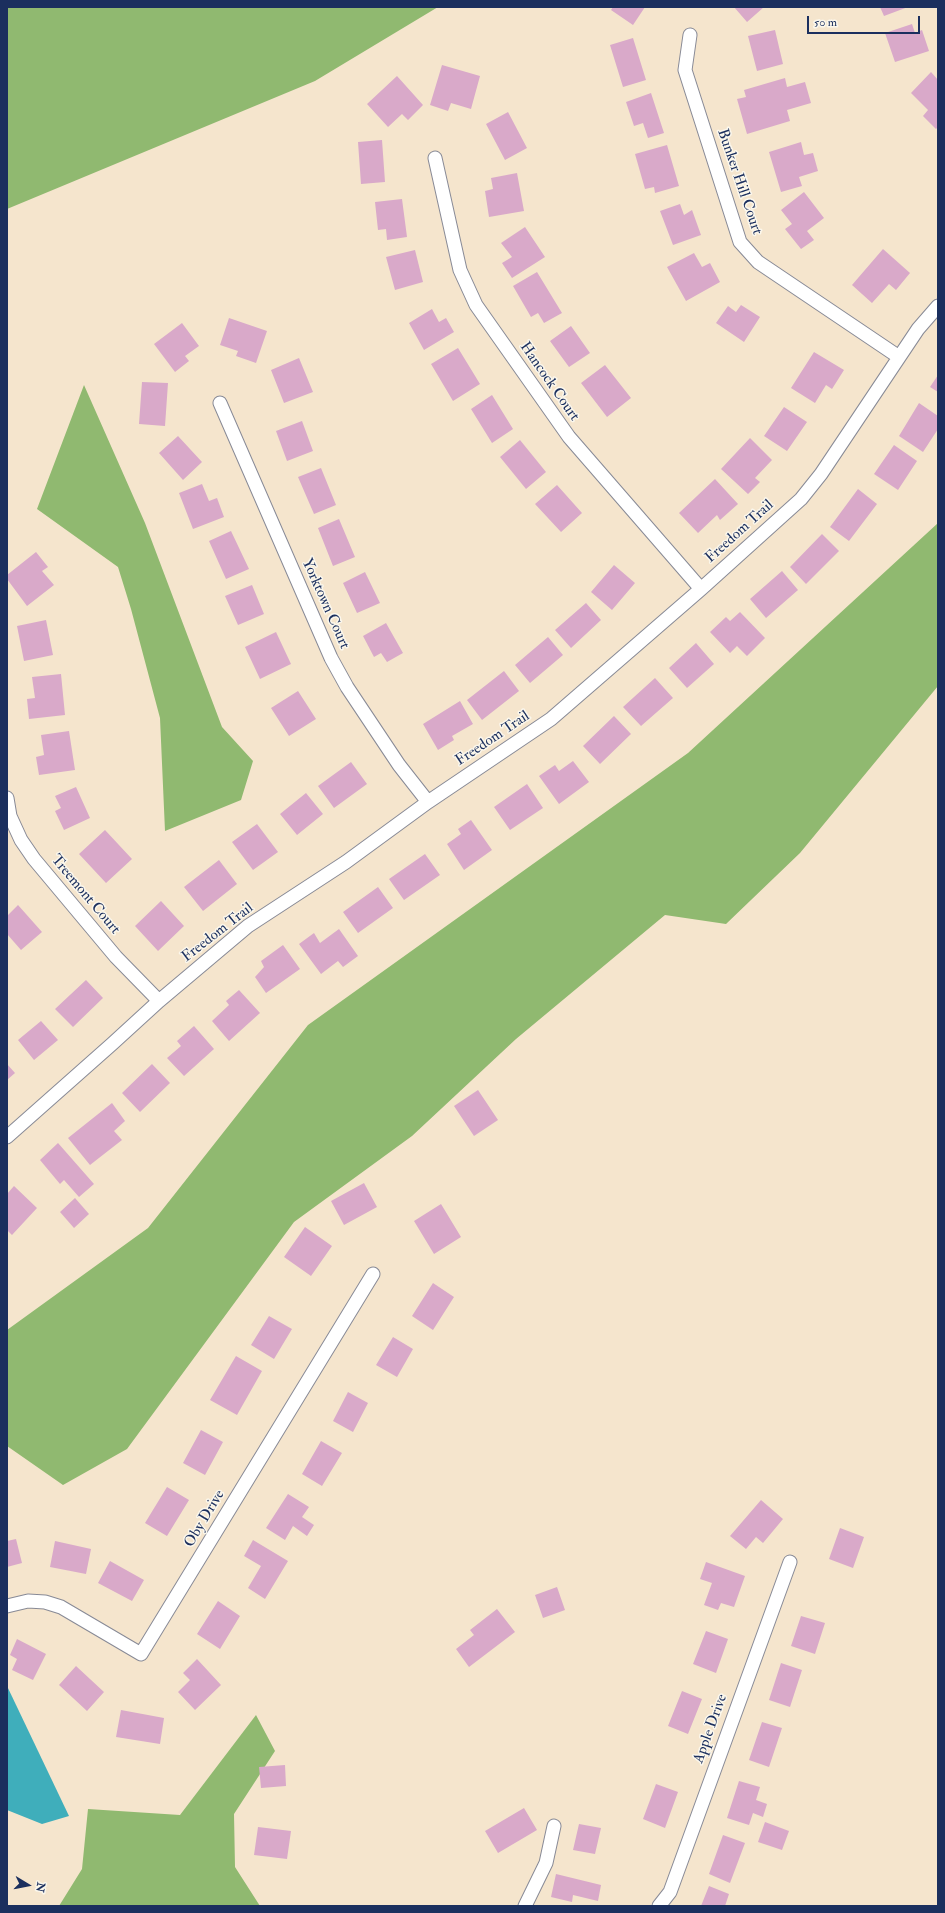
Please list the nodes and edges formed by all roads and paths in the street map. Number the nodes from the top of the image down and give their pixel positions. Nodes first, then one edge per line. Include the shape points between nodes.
1 (690, 35) dead end
2 (435, 158) dead end
3 (938, 306) edge
4 (899, 357) junction
5 (220, 403) dead end
6 (701, 589) junction
7 (7, 798) edge
8 (428, 802) junction
9 (159, 1001) junction
10 (7, 1137) edge
11 (373, 1274) dead end
12 (790, 1562) dead end
13 (7, 1606) edge
14 (554, 1826) dead end
15 (525, 1906) edge
16 (660, 1906) edge

1 - 4 street, Bunker Hill Court via 685,70 740,242 758,262
2 - 6 street, Hancock Court via 460,270 476,305 569,437
3 - 4 street, Freedom Trail
4 - 6 street, Freedom Trail via 821,474 801,499
5 - 8 street, Yorktown Court via 331,658 382,739
6 - 8 street, Freedom Trail via 551,719
7 - 9 street, Treemont Court via 10,816 21,840 34,859 116,957
8 - 9 street, Freedom Trail via 346,862 248,926
9 - 10 street, Freedom Trail
11 - 13 street, Oby Drive via 141,1654 61,1607 45,1602 28,1601
12 - 16 street, Apple Drive via 670,1892
14 - 15 street via 546,1863

